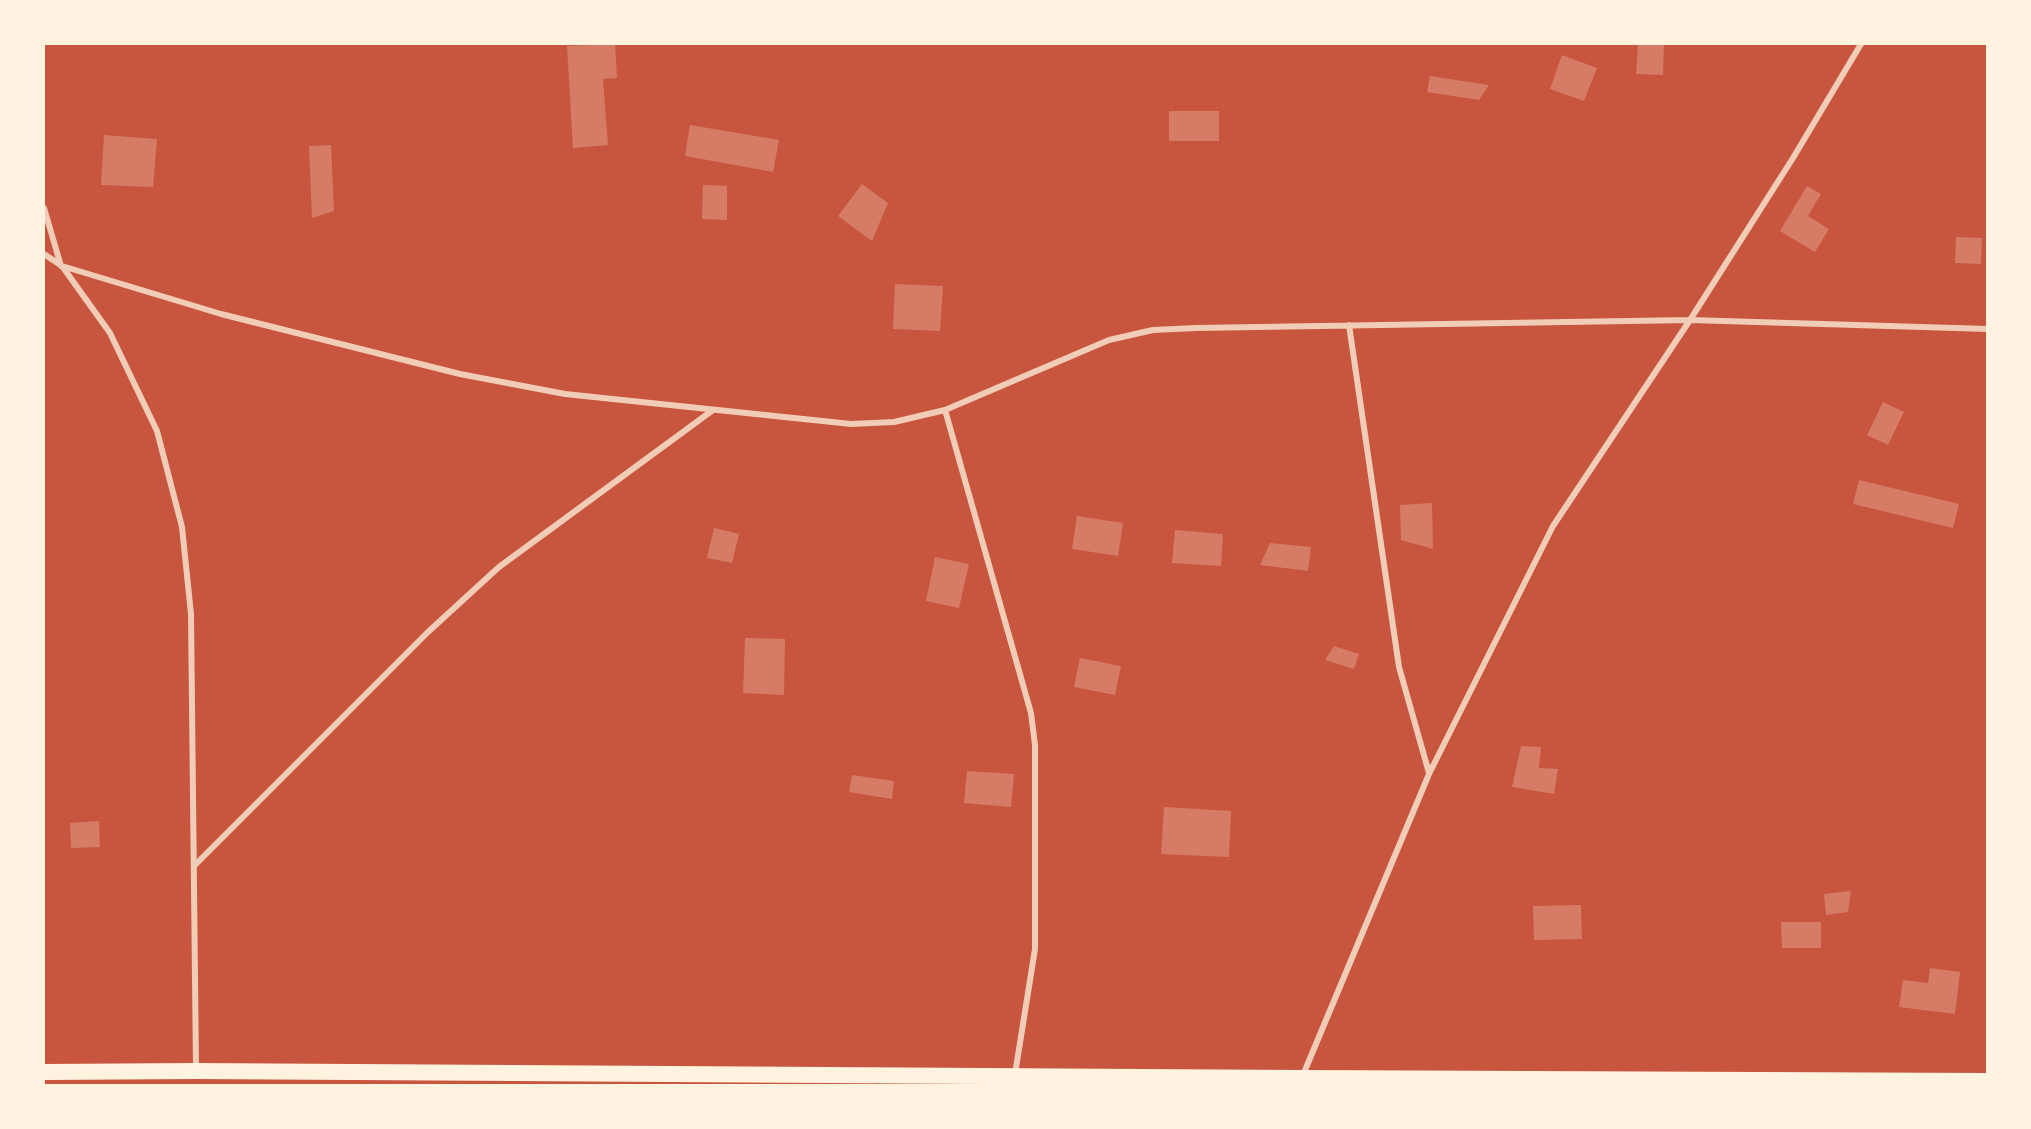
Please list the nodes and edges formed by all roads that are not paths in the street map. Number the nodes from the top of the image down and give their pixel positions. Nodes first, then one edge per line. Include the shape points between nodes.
1 (1861, 44) edge
2 (44, 208) edge
3 (44, 254) edge
4 (62, 266) junction
5 (1690, 320) junction
6 (1348, 325) junction
7 (1988, 329) edge
8 (713, 410) junction
9 (945, 410) junction
10 (1429, 774) junction
11 (195, 866) junction
12 (196, 1071) junction
13 (44, 1072) edge
14 (1015, 1075) junction
15 (1301, 1078) junction
16 (1988, 1081) edge

1 - 5 street
2 - 4 street
3 - 4 street
4 - 8 street via 220,314 460,374 565,394
4 - 11 street via 110,333 157,431 182,527 191,615
5 - 6 street
5 - 7 street
5 - 10 street via 1553,526
6 - 9 street via 1153,330 1109,340
6 - 10 street via 1399,667
8 - 9 street via 851,424 894,422
8 - 11 street via 499,567 428,632
9 - 14 street via 1031,713 1035,745 1035,949
10 - 15 street
11 - 12 street
12 - 13 highway
12 - 14 highway
14 - 15 highway
15 - 16 highway

